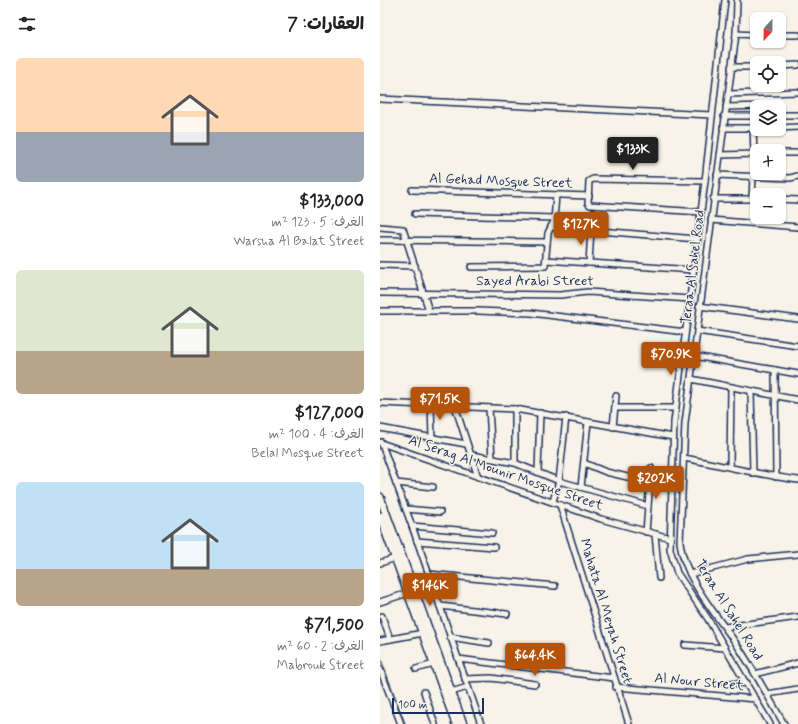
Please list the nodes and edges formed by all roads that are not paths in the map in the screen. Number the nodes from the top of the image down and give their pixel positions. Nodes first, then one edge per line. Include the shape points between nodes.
1 (725, 0) edge
2 (737, 0) edge
3 (736, 34) junction
4 (750, 35) edge
5 (786, 35) edge
6 (798, 35) edge
7 (786, 66) edge
8 (798, 66) edge
9 (731, 67) junction
10 (750, 67) edge
11 (798, 92) edge
12 (728, 94) junction
13 (380, 99) edge
14 (750, 106) edge
15 (726, 107) junction
16 (712, 115) junction
17 (786, 115) edge
18 (798, 115) edge
19 (724, 116) junction
20 (750, 116) edge
21 (798, 127) edge
22 (723, 128) junction
23 (750, 128) edge
24 (786, 128) edge
25 (798, 152) edge
26 (786, 153) edge
27 (750, 154) edge
28 (720, 155) junction
29 (717, 175) junction
30 (750, 176) edge
31 (798, 176) edge
32 (786, 178) edge
33 (705, 181) junction
34 (412, 190) dead end
35 (556, 195) junction
36 (589, 196) junction
37 (713, 199) junction
38 (750, 199) edge
39 (786, 200) edge
40 (798, 200) edge
41 (701, 212) junction
42 (415, 214) dead end
43 (554, 218) junction
44 (711, 220) junction
45 (380, 227) edge
46 (551, 227) junction
47 (798, 227) edge
48 (591, 230) junction
49 (697, 239) junction
50 (380, 240) edge
51 (408, 241) junction
52 (547, 242) junction
53 (546, 260) junction
54 (588, 263) junction
55 (380, 265) edge
56 (415, 266) junction
57 (470, 267) dead end
58 (693, 270) junction
59 (423, 292) junction
60 (380, 293) edge
61 (690, 300) junction
62 (699, 306) junction
63 (380, 311) edge
64 (429, 311) junction
65 (798, 319) edge
66 (697, 331) junction
67 (685, 332) junction
68 (798, 346) edge
69 (694, 356) junction
70 (775, 370) junction
71 (798, 374) edge
72 (691, 379) junction
73 (731, 387) junction
74 (751, 391) junction
75 (616, 396) dead end
76 (774, 396) junction
77 (798, 400) edge
78 (380, 403) edge
79 (431, 405) junction
80 (455, 406) junction
81 (489, 408) junction
82 (615, 408) junction
83 (676, 408) junction
84 (515, 409) junction
85 (540, 413) junction
86 (566, 417) junction
87 (588, 422) junction
88 (613, 427) junction
89 (380, 428) edge
90 (432, 438) junction
91 (673, 438) junction
92 (380, 442) edge
93 (466, 444) junction
94 (472, 454) junction
95 (492, 458) junction
96 (684, 458) junction
97 (515, 463) junction
98 (584, 463) junction
99 (730, 467) junction
100 (651, 468) dead end
101 (538, 471) junction
102 (753, 473) junction
103 (478, 477) junction
104 (776, 477) junction
105 (798, 480) edge
106 (559, 481) junction
107 (649, 482) junction
108 (396, 483) junction
109 (433, 487) dead end
110 (581, 487) junction
111 (380, 497) edge
112 (553, 502) junction
113 (560, 505) junction
114 (648, 506) junction
115 (406, 509) junction
116 (440, 512) dead end
117 (380, 516) edge
118 (382, 526) edge
119 (412, 526) junction
120 (646, 532) junction
121 (492, 533) dead end
122 (655, 534) junction
123 (670, 538) junction
124 (417, 540) junction
125 (494, 547) dead end
126 (798, 554) edge
127 (396, 558) junction
128 (380, 563) edge
129 (429, 574) junction
130 (690, 574) junction
131 (660, 578) dead end
132 (555, 586) dead end
133 (408, 593) junction
134 (380, 602) edge
135 (440, 606) junction
136 (507, 614) dead end
137 (382, 616) dead end
138 (798, 618) edge
139 (725, 627) junction
140 (423, 633) junction
141 (450, 637) junction
142 (390, 639) junction
143 (380, 641) edge
144 (489, 643) dead end
145 (685, 645) dead end
146 (725, 648) junction
147 (458, 659) junction
148 (798, 663) edge
149 (434, 664) junction
150 (416, 669) dead end
151 (380, 670) edge
152 (755, 674) junction
153 (614, 678) junction
154 (465, 679) junction
155 (747, 683) junction
156 (535, 684) dead end
157 (726, 684) dead end
158 (468, 687) junction
159 (616, 687) junction
160 (798, 689) edge
161 (424, 692) dead end
162 (451, 692) junction
163 (767, 694) junction
164 (756, 699) junction
165 (401, 724) edge
166 (435, 724) edge
167 (456, 724) edge
168 (463, 724) edge
169 (481, 724) edge
170 (629, 724) edge
171 (770, 724) edge
172 (784, 724) edge

1 - 16 street, Teraa Al Sahel Road
2 - 3 street, Teraa Al Sahel Road
3 - 4 street
3 - 9 street, Teraa Al Sahel Road
5 - 6 street
7 - 8 street
9 - 10 street
9 - 12 street, Teraa Al Sahel Road
11 - 12 street
12 - 15 street, Teraa Al Sahel Road
13 - 16 street
14 - 15 street
15 - 19 street, Teraa Al Sahel Road
16 - 33 street, Teraa Al Sahel Road
17 - 18 street
19 - 20 street
19 - 22 street, Teraa Al Sahel Road
21 - 24 street
22 - 23 street
22 - 28 street, Teraa Al Sahel Road
25 - 26 street
27 - 28 street
28 - 29 street, Teraa Al Sahel Road
29 - 30 street
29 - 37 street, Teraa Al Sahel Road
31 - 32 street
33 - 36 street via 593,179 589,182
33 - 41 street, Teraa Al Sahel Road
34 - 35 street, Al Gehad Mosque Street
35 - 36 street, Al Gehad Mosque Street
35 - 43 street
36 - 41 street via 590,205
37 - 38 street
37 - 44 street, Teraa Al Sahel Road
39 - 40 street
41 - 49 street, Teraa Al Sahel Road
42 - 43 street
43 - 46 street
44 - 47 street
44 - 62 street, Teraa Al Sahel Road
45 - 51 street via 403,229
46 - 48 street
46 - 52 street via 548,230
48 - 49 street
48 - 54 street
49 - 58 street, Teraa Al Sahel Road
50 - 51 street
51 - 52 street
51 - 56 street
52 - 53 street
53 - 54 street
53 - 57 street via 544,267
54 - 58 street
55 - 56 street
56 - 59 street
58 - 61 street, Teraa Al Sahel Road
59 - 60 street, Sayed Arabi Street
59 - 61 street, Sayed Arabi Street via 560,295 588,292
59 - 64 street
61 - 67 street, Teraa Al Sahel Road
62 - 65 street
62 - 66 street, Teraa Al Sahel Road
63 - 64 street
64 - 67 street via 531,313
66 - 68 street
66 - 69 street, Teraa Al Sahel Road
67 - 83 street, Teraa Al Sahel Road
69 - 70 street
69 - 72 street, Teraa Al Sahel Road
70 - 71 street
70 - 76 street
72 - 73 street
72 - 96 street, Teraa Al Sahel Road via 685,423
73 - 74 street
73 - 99 street
74 - 76 street
74 - 102 street
75 - 82 street
76 - 77 street
76 - 104 street
78 - 79 street
79 - 80 street
79 - 90 street
80 - 81 street
80 - 93 street
81 - 84 street
81 - 95 street
82 - 83 street
82 - 88 street
83 - 91 street, Teraa Al Sahel Road
84 - 85 street
84 - 97 street
85 - 86 street
85 - 101 street
86 - 87 street
86 - 106 street
87 - 88 street
87 - 98 street
88 - 91 street
89 - 90 street
90 - 93 street
91 - 123 street, Teraa Al Sahel Road
92 - 103 street, Al Serag Al Mounir Mosque Street
92 - 108 street
93 - 94 street
94 - 95 street
94 - 103 street
95 - 97 street
96 - 99 street
96 - 130 street, Teraa Al Sahel Road via 680,542
97 - 101 street
98 - 107 street via 606,472
98 - 110 street
99 - 102 street
100 - 107 street
101 - 106 street
102 - 104 street
103 - 112 street, Al Serag Al Mounir Mosque Street
104 - 105 street
106 - 110 street
106 - 112 street
107 - 114 street
108 - 109 street
108 - 115 street
110 - 114 street
111 - 162 main road
112 - 113 street, Al Serag Al Mounir Mosque Street
113 - 120 street, Al Serag Al Mounir Mosque Street
113 - 153 street, Mahata Al Meyah Street
114 - 120 street
115 - 116 street
115 - 119 street
117 - 118 main road
118 - 127 main road
119 - 121 street
119 - 124 street
120 - 122 street, Al Serag Al Mounir Mosque Street
122 - 123 street, Al Serag Al Mounir Mosque Street
122 - 131 street
123 - 146 street, Teraa Al Sahel Road via 670,553 677,573
124 - 125 street
124 - 129 street
126 - 130 street via 748,559
127 - 128 street
127 - 133 main road
129 - 132 street
129 - 135 street
130 - 139 street, Teraa Al Sahel Road
133 - 134 street
133 - 140 main road
135 - 136 street
135 - 141 street
137 - 142 street
138 - 139 street
139 - 152 street, Teraa Al Sahel Road
140 - 142 street
140 - 149 main road
141 - 144 street
141 - 147 street
142 - 143 street
145 - 146 street
146 - 155 street, Teraa Al Sahel Road
147 - 153 street
147 - 154 street
148 - 152 street
149 - 150 street
149 - 167 main road
151 - 165 street
152 - 163 street, Teraa Al Sahel Road
153 - 159 street, Mahata Al Meyah Street
154 - 156 street via 491,678
154 - 158 street
155 - 157 street
155 - 164 street, Teraa Al Sahel Road
158 - 162 street
158 - 169 street
159 - 164 street, Al Nour Street
159 - 170 street, Mahata Al Meyah Street
160 - 163 street
161 - 166 street
162 - 168 main road
163 - 172 street, Teraa Al Sahel Road
164 - 171 street, Teraa Al Sahel Road

